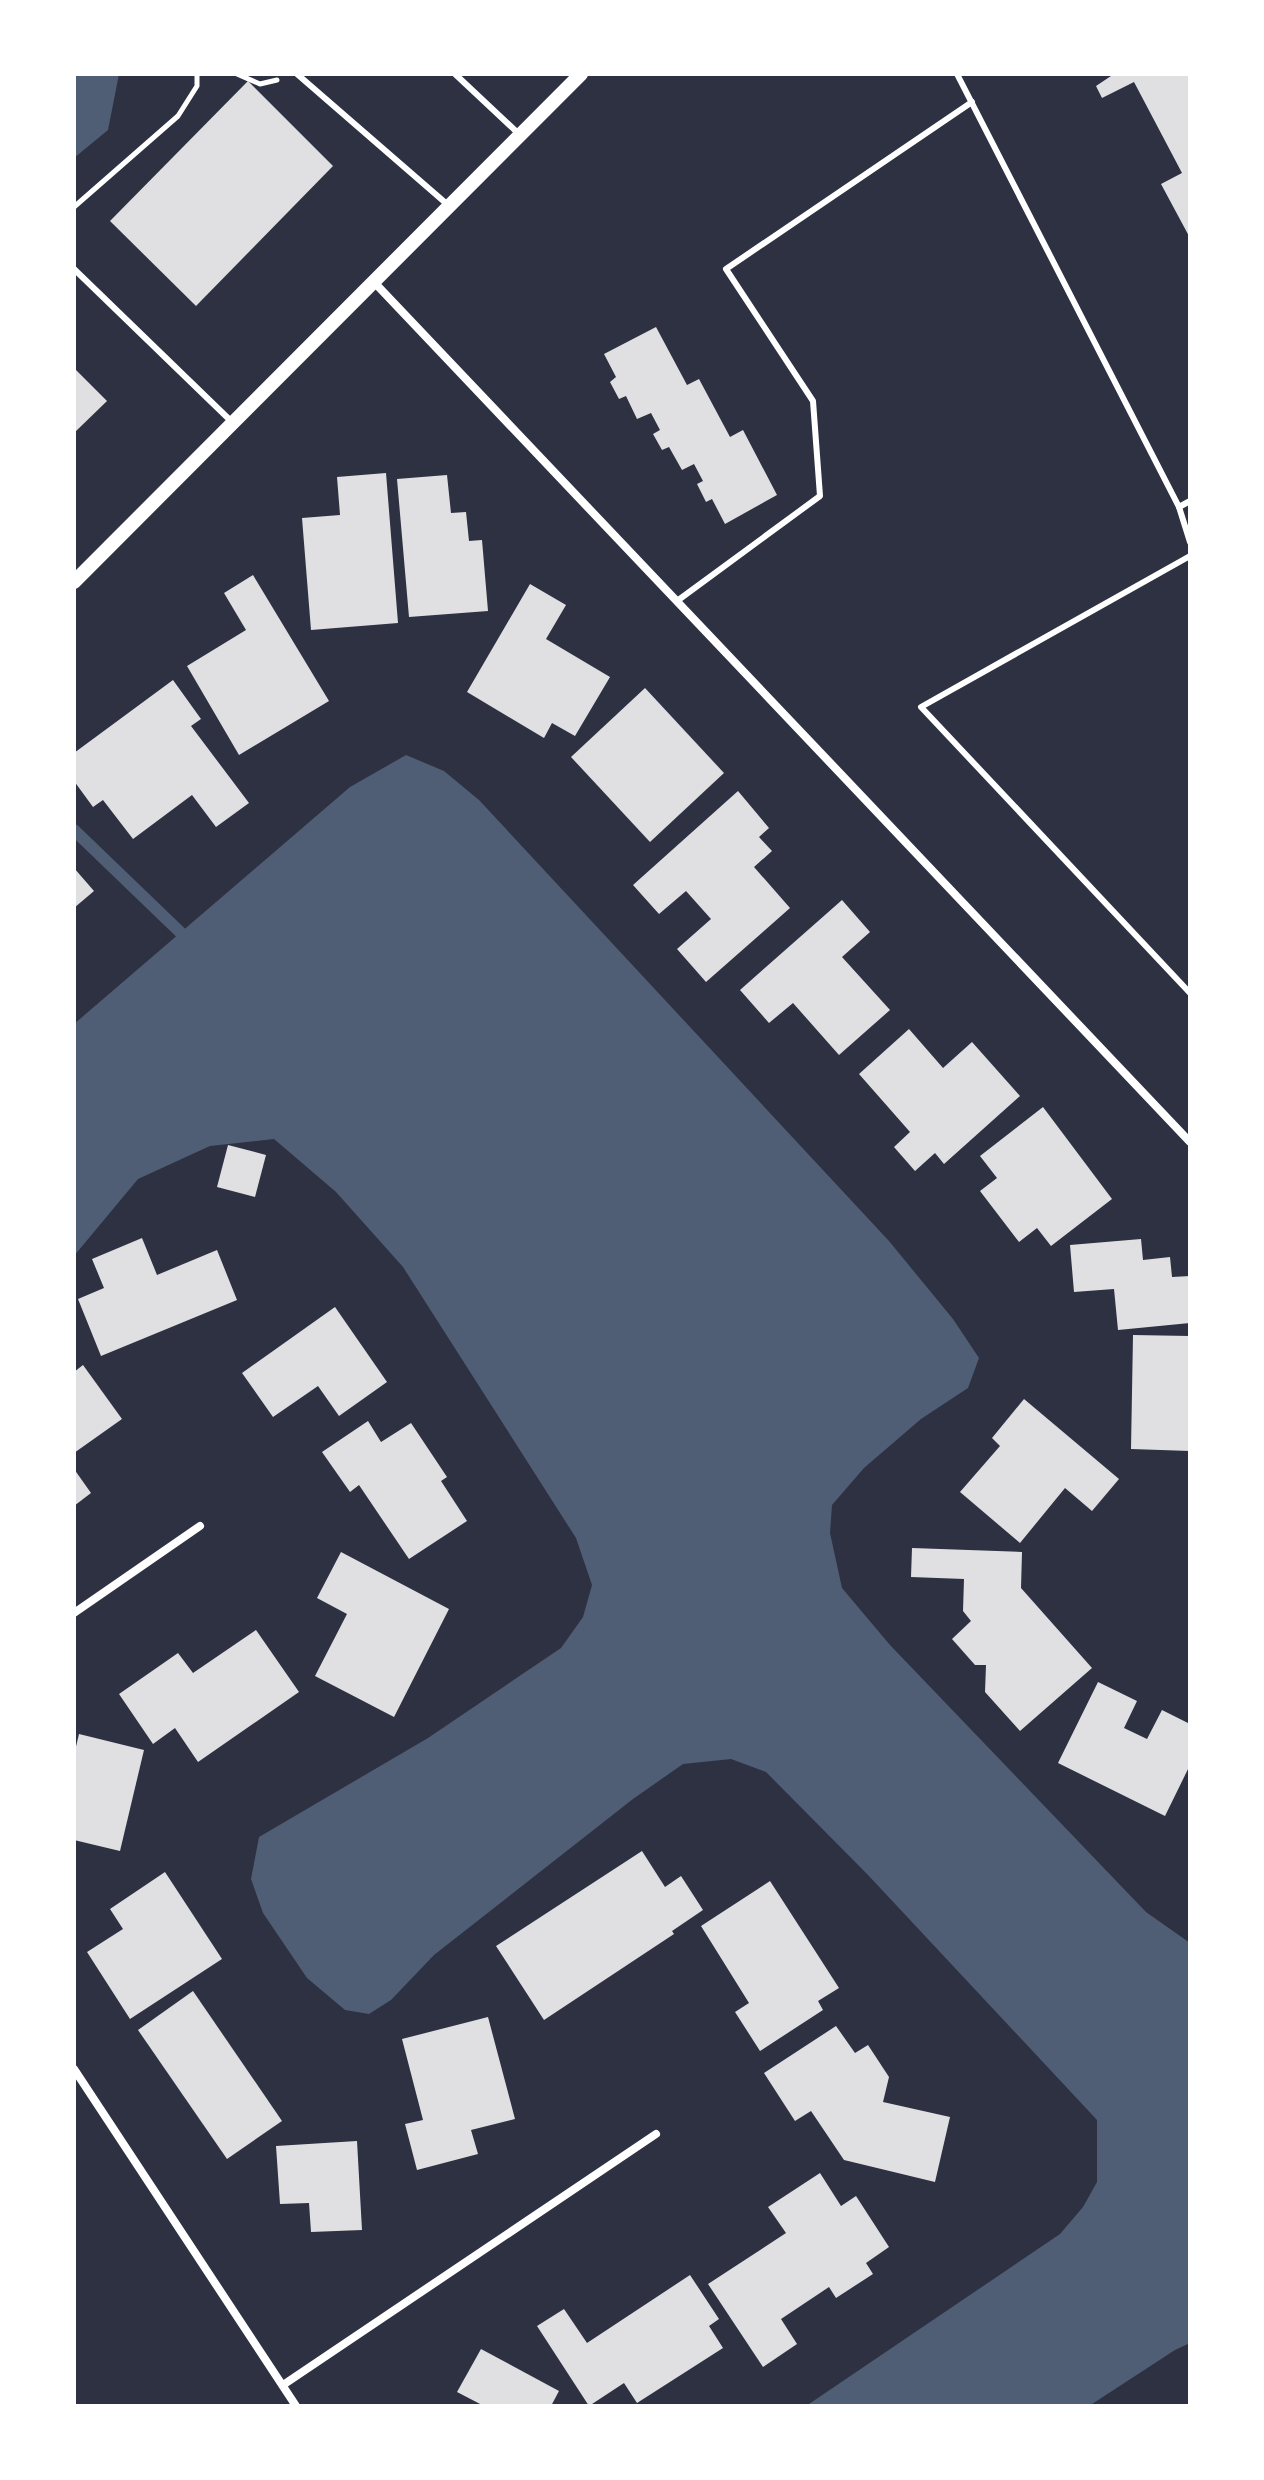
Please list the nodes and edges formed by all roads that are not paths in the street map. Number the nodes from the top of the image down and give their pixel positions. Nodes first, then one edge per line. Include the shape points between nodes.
1 (297, 74) edge
2 (455, 74) edge
3 (581, 74) edge
4 (957, 74) edge
5 (972, 102) junction
6 (520, 135) junction
7 (449, 206) junction
8 (74, 269) edge
9 (373, 281) junction
10 (233, 423) junction
11 (1190, 501) edge
12 (1179, 507) junction
13 (1190, 542) edge
14 (1190, 556) edge
15 (74, 582) edge
16 (677, 601) junction
17 (1190, 993) edge
18 (1190, 1142) edge
19 (200, 1526) dead end
20 (74, 1613) edge
21 (74, 2069) edge
22 (656, 2134) dead end
23 (283, 2385) junction
24 (296, 2406) edge

1 - 7 lane
2 - 6 lane
3 - 6 street
4 - 5 lane
5 - 12 lane
5 - 16 lane via 726,269 813,401 820,496
6 - 7 street
7 - 9 street
8 - 10 lane
9 - 10 street
9 - 16 street
10 - 15 street
11 - 12 lane
12 - 13 lane
14 - 17 lane via 921,707
16 - 18 street
19 - 20 street
21 - 23 street
22 - 23 street
23 - 24 street

